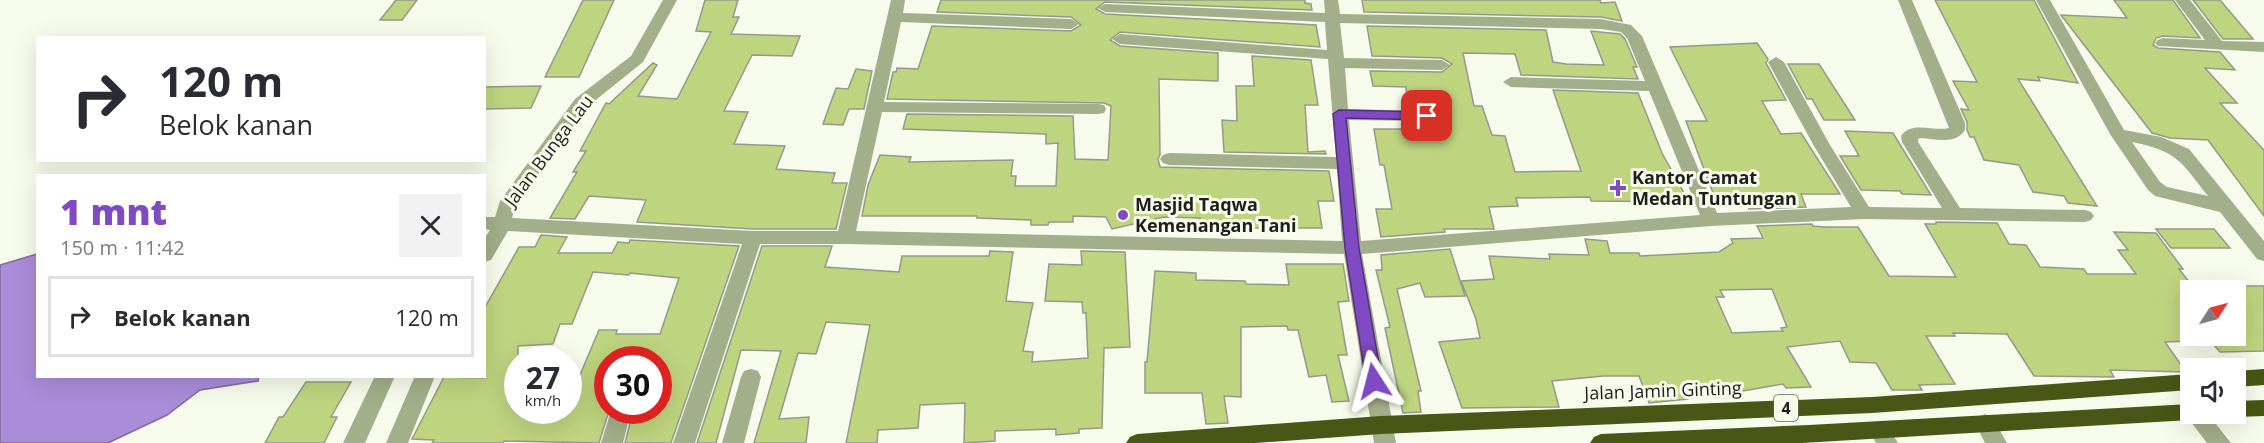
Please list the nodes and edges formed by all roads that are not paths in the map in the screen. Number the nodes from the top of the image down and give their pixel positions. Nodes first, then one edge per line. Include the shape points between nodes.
1 (670, 0) edge
2 (898, 0) edge
3 (1905, 0) edge
4 (2043, 0) edge
5 (2182, 0) edge
6 (1105, 8) dead end
7 (1332, 9) edge
8 (894, 17) junction
9 (1071, 24) dead end
10 (1120, 39) dead end
11 (2163, 43) dead end
12 (2217, 45) junction
13 (2264, 47) edge
14 (1336, 59) junction
15 (1776, 62) dead end
16 (1442, 65) dead end
17 (1510, 82) dead end
18 (1654, 86) junction
19 (873, 107) junction
20 (1098, 109) dead end
21 (1339, 114) junction
22 (1427, 116) dead end
23 (2118, 134) junction
24 (1169, 159) dead end
25 (1344, 163) junction
26 (2223, 206) junction
27 (1864, 213) junction
28 (1955, 214) junction
29 (2085, 216) dead end
30 (1711, 220) junction
31 (491, 224) edge
32 (846, 237) junction
33 (753, 238) junction
34 (486, 246) edge
35 (1352, 248) junction
36 (2264, 254) edge
37 (751, 377) dead end
38 (2264, 377) edge
39 (384, 378) edge
40 (424, 378) edge
41 (2246, 378) edge
42 (2180, 383) edge
43 (2264, 408) edge
44 (2246, 409) edge
45 (2180, 413) edge
46 (1986, 423) junction
47 (617, 424) edge
48 (2204, 424) edge
49 (1383, 434) edge
50 (1883, 436) edge
51 (1811, 439) edge
52 (1728, 440) edge
53 (354, 443) edge
54 (397, 443) edge
55 (612, 443) edge
56 (684, 443) edge
57 (733, 443) edge
58 (1137, 443) edge
59 (1601, 443) edge
60 (1996, 443) edge
61 (2220, 443) edge

1 - 31 street, Jalan Bunga Lau via 637,59 581,103
2 - 8 street
3 - 28 street via 1957,123 1952,134 1916,132 1909,136 1910,142
4 - 23 street
5 - 12 street
6 - 7 street
7 - 14 street
7 - 18 street via 1617,26 1634,36
8 - 9 street
8 - 19 street
10 - 14 street
11 - 12 street
12 - 13 street
14 - 16 street
14 - 21 street
15 - 27 street
17 - 18 street
18 - 30 street
19 - 20 street
19 - 32 street
21 - 22 street
21 - 25 street
23 - 26 street via 2178,150
23 - 26 street via 2161,192
24 - 25 street
25 - 35 street
26 - 36 street
27 - 28 street
27 - 30 street
28 - 29 street
30 - 35 street
31 - 33 street
31 - 34 street, Jalan Bunga Lau
32 - 33 street
32 - 35 street
33 - 56 street
35 - 49 street
37 - 57 street
38 - 41 highway
39 - 53 street
40 - 54 street
42 - 49 highway, Jalan Jamin Ginting / 4
43 - 44 highway
45 - 46 highway, 4
46 - 50 highway, 4
46 - 60 street
47 - 55 street
48 - 61 street
49 - 58 highway, Jalan Jamin Ginting / 4
50 - 51 highway, 4
51 - 52 highway, 4
52 - 59 highway, 4

